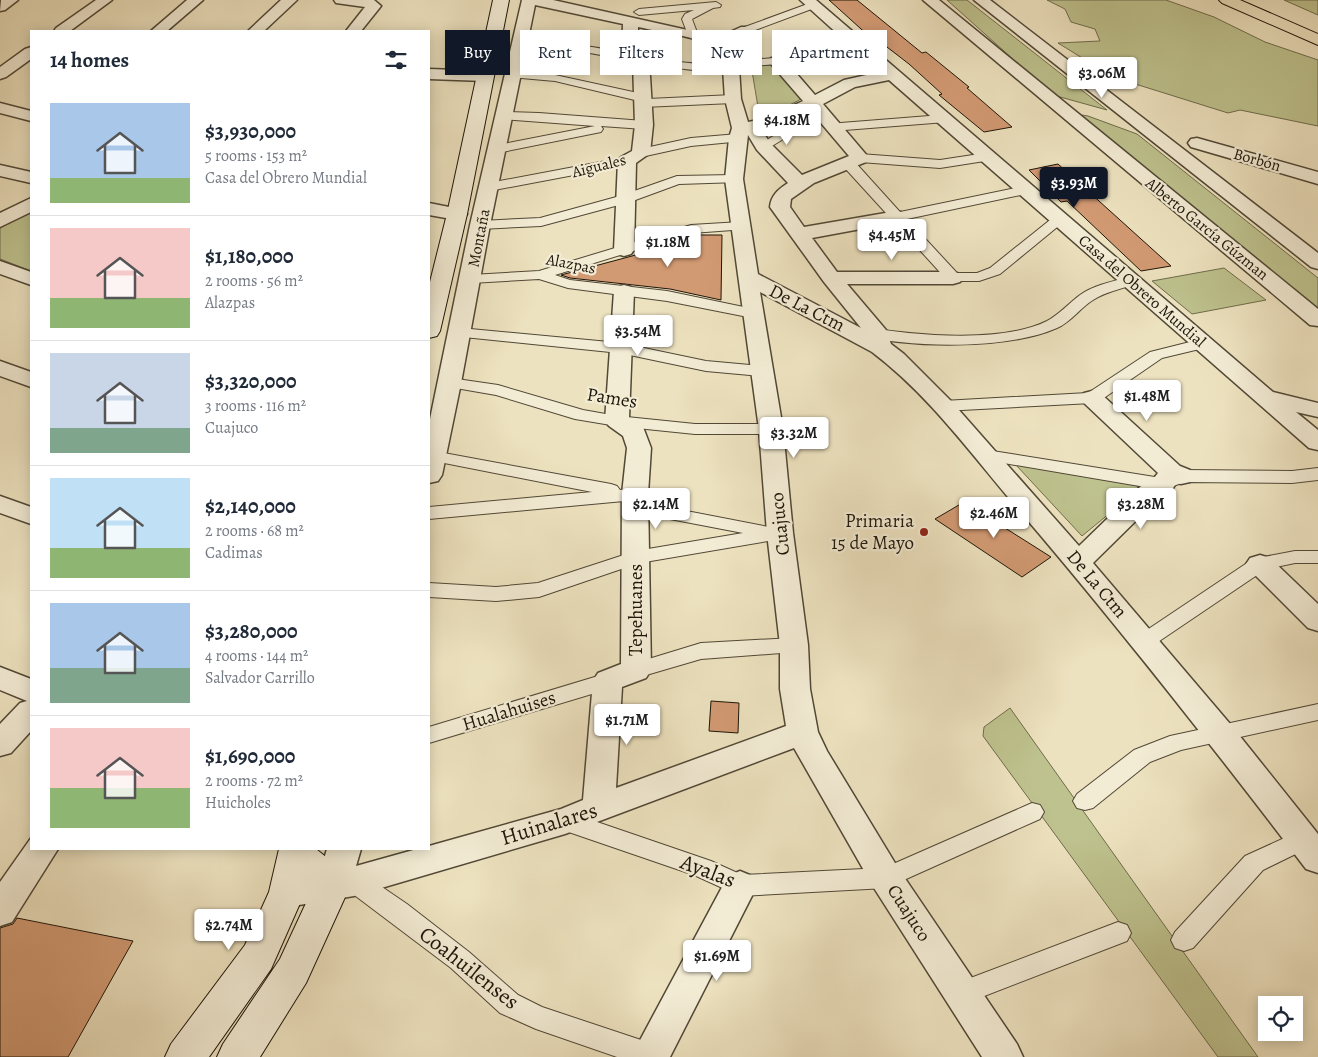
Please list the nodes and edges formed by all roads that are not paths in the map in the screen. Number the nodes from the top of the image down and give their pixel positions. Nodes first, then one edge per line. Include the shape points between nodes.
1 (11, 0) edge
2 (105, 0) edge
3 (196, 0) edge
4 (290, 0) edge
5 (341, 0) edge
6 (501, 0) edge
7 (529, 0) edge
8 (533, 0) edge
9 (727, 0) edge
10 (930, 0) edge
11 (980, 0) edge
12 (1226, 0) edge
13 (1246, 0) edge
14 (810, 3) edge
15 (716, 5) junction
16 (0, 7) edge
17 (636, 14) edge
18 (62, 30) edge
19 (159, 30) edge
20 (256, 30) edge
21 (354, 30) edge
22 (634, 30) edge
23 (692, 30) edge
24 (840, 30) edge
25 (762, 31) edge
26 (1318, 32) edge
27 (692, 34) edge
28 (1318, 40) edge
29 (519, 46) junction
30 (600, 52) edge
31 (30, 53) edge
32 (887, 70) edge
33 (0, 74) edge
34 (430, 74) edge
35 (892, 74) junction
36 (514, 75) junction
37 (642, 75) edge
38 (733, 75) edge
39 (790, 75) edge
40 (486, 76) junction
41 (733, 99) junction
42 (643, 100) junction
43 (1050, 101) junction
44 (816, 107) junction
45 (0, 108) edge
46 (30, 116) edge
47 (504, 116) junction
48 (942, 119) junction
49 (613, 125) junction
50 (644, 125) junction
51 (832, 127) junction
52 (1145, 128) junction
53 (743, 131) junction
54 (1197, 143) dead end
55 (763, 146) junction
56 (497, 149) junction
57 (634, 157) junction
58 (986, 157) junction
59 (854, 160) junction
60 (0, 170) edge
61 (30, 178) edge
62 (734, 179) junction
63 (800, 184) junction
64 (1314, 185) edge
65 (489, 186) junction
66 (1025, 190) junction
67 (625, 199) junction
68 (30, 205) edge
69 (430, 210) edge
70 (457, 214) junction
71 (897, 217) junction
72 (1060, 220) junction
73 (0, 221) edge
74 (741, 226) junction
75 (478, 234) junction
76 (799, 234) junction
77 (450, 244) junction
78 (624, 250) junction
79 (1317, 262) edge
80 (0, 268) edge
81 (540, 275) junction
82 (747, 277) junction
83 (831, 278) junction
84 (953, 278) junction
85 (30, 279) edge
86 (471, 280) junction
87 (1130, 281) junction
88 (624, 291) junction
89 (753, 313) junction
90 (1318, 320) edge
91 (430, 327) edge
92 (460, 333) junction
93 (879, 341) junction
94 (1202, 344) junction
95 (620, 348) junction
96 (0, 368) edge
97 (760, 371) junction
98 (30, 380) edge
99 (440, 382) edge
100 (1264, 396) junction
101 (1092, 398) junction
102 (943, 406) junction
103 (1318, 410) edge
104 (617, 422) junction
105 (771, 428) junction
106 (1318, 443) edge
107 (986, 455) junction
108 (433, 456) junction
109 (430, 470) edge
110 (1318, 474) edge
111 (1172, 477) junction
112 (635, 500) junction
113 (0, 504) edge
114 (430, 513) edge
115 (30, 516) edge
116 (780, 533) junction
117 (636, 556) junction
118 (1318, 556) edge
119 (1078, 562) junction
120 (1260, 564) junction
121 (430, 590) edge
122 (1318, 621) edge
123 (1145, 641) junction
124 (794, 645) junction
125 (636, 670) junction
126 (0, 678) edge
127 (608, 681) junction
128 (29, 711) edge
129 (1318, 712) edge
130 (803, 732) junction
131 (1220, 733) junction
132 (430, 734) edge
133 (0, 744) edge
134 (1085, 801) dead end
135 (599, 808) junction
136 (1032, 812) dead end
137 (565, 821) junction
138 (40, 850) edge
139 (344, 850) edge
140 (1312, 850) edge
141 (296, 851) edge
142 (886, 878) junction
143 (343, 883) junction
144 (740, 886) junction
145 (287, 892) junction
146 (0, 911) edge
147 (1118, 933) dead end
148 (1184, 940) dead end
149 (961, 993) junction
150 (650, 1056) edge
151 (185, 1057) edge
152 (237, 1057) edge
153 (1004, 1057) edge

1 - 16 street
2 - 18 street
3 - 19 street
4 - 20 street
5 - 21 street via 374,6
6 - 40 main road, Montaña
7 - 29 street, Montaña
8 - 17 street
9 - 15 street
10 - 43 street, Alberto García Gúzman
11 - 52 street, Alberto García Gúzman
12 - 28 highway
13 - 26 highway
14 - 24 street, Casa del Obrero Mundial
14 - 25 street
15 - 17 street
15 - 23 street via 689,16 687,19
17 - 22 street
17 - 27 street
29 - 30 street
29 - 36 street, Montaña
31 - 33 street
32 - 35 street, Casa del Obrero Mundial
34 - 40 street
35 - 44 street via 850,82
35 - 48 street, Casa del Obrero Mundial
36 - 42 street via 555,78
36 - 47 street, Montaña
37 - 42 street
38 - 41 street, Cuajuco
39 - 44 street
40 - 70 main road, Montaña
41 - 42 street
41 - 53 street, Cuajuco
42 - 50 street
43 - 52 street, Alberto García Gúzman
43 - 90 street, Alberto García Gúzman
44 - 51 street
44 - 53 street
44 - 55 street
45 - 46 street
47 - 49 street via 543,116
47 - 56 street, Montaña
48 - 51 street via 908,123 876,121
48 - 58 street, Casa del Obrero Mundial
49 - 50 street
49 - 56 street
50 - 57 street
51 - 59 street
52 - 79 street, Alberto García Gúzman
53 - 55 street
53 - 57 street, Aiguales
53 - 62 street, Cuajuco
54 - 64 street, Borbón via 1273,165
55 - 63 street
56 - 65 street, Montaña
57 - 65 street, Aiguales via 539,179
57 - 67 street
58 - 59 street via 940,164
58 - 66 street, Casa del Obrero Mundial
59 - 63 street
59 - 71 street
60 - 61 street
62 - 67 street via 677,180
62 - 74 street, Cuajuco
63 - 76 street via 780,201 780,207
65 - 75 street, Montaña
66 - 71 street
66 - 72 street, Casa del Obrero Mundial
67 - 75 street via 541,222
67 - 78 street
68 - 73 street
69 - 70 street
70 - 77 main road, Montaña
71 - 76 street
71 - 84 street
72 - 84 street via 995,271
72 - 87 street, Casa del Obrero Mundial
74 - 78 street via 691,229
74 - 82 street, Cuajuco
75 - 77 street
75 - 86 street, Montaña
76 - 83 street
77 - 91 main road, Montaña
78 - 81 street
80 - 85 street
81 - 86 street, Alazpas
81 - 88 street, Alazpas via 568,284
82 - 89 street, Cuajuco
82 - 93 street, De La Ctm via 848,329
83 - 84 street
83 - 93 street
86 - 92 street, Montaña
87 - 93 street via 1090,295 1051,324 1027,332 970,339
87 - 94 street, Casa del Obrero Mundial
88 - 89 street, Alazpas
88 - 95 street
89 - 97 street, Cuajuco
92 - 95 street
92 - 99 street, Montaña
93 - 102 street, De La Ctm
94 - 100 street, Casa del Obrero Mundial
94 - 101 street via 1156,355
95 - 97 street via 706,366
95 - 104 street
96 - 98 street
97 - 105 street, Cuajuco
99 - 104 street, Pames via 498,390 581,415
99 - 108 street, Montaña
100 - 103 street
100 - 106 street, Casa del Obrero Mundial
101 - 102 street
101 - 111 street
102 - 107 street, De La Ctm
104 - 105 street, Pames via 695,429
104 - 112 street, Tepehuanes via 634,432 639,448
105 - 116 street, Cuajuco
107 - 111 street
107 - 119 street, De La Ctm
108 - 109 street, Montaña
108 - 112 street
110 - 111 street
111 - 119 street via 1149,494
112 - 114 street
112 - 116 street
112 - 117 street, Tepehuanes
113 - 115 street
116 - 117 street
116 - 124 street, Cuajuco
117 - 121 street via 539,590 496,594
117 - 125 street, Tepehuanes
118 - 120 street
119 - 123 street, De La Ctm
120 - 122 street
120 - 123 street
123 - 131 street, De La Ctm
124 - 125 street, Hualahuises via 701,651
124 - 130 street, Cuajuco via 795,689
125 - 127 street, Hualahuises
126 - 128 street
127 - 132 street, Hualahuises
127 - 135 street
128 - 133 street
129 - 131 street
130 - 135 street, Huinalares
130 - 142 street, Cuajuco via 813,756
131 - 134 street via 1178,742 1142,756
131 - 140 street, De La Ctm
135 - 137 street, Huinalares
136 - 142 street
137 - 143 street, Huinalares
137 - 144 street, Ayalas via 702,868
138 - 146 street
139 - 143 street
140 - 148 street via 1254,863
141 - 143 main road via 316,868
141 - 145 main road
142 - 144 street, Ayalas
142 - 149 street, Cuajuco
143 - 145 street, Huinalares
143 - 150 street, Coahuilenses via 398,912 510,1004 536,1017
143 - 152 main road via 293,971
144 - 150 street
145 - 151 main road via 258,957
147 - 149 street
149 - 153 street, Cuajuco

